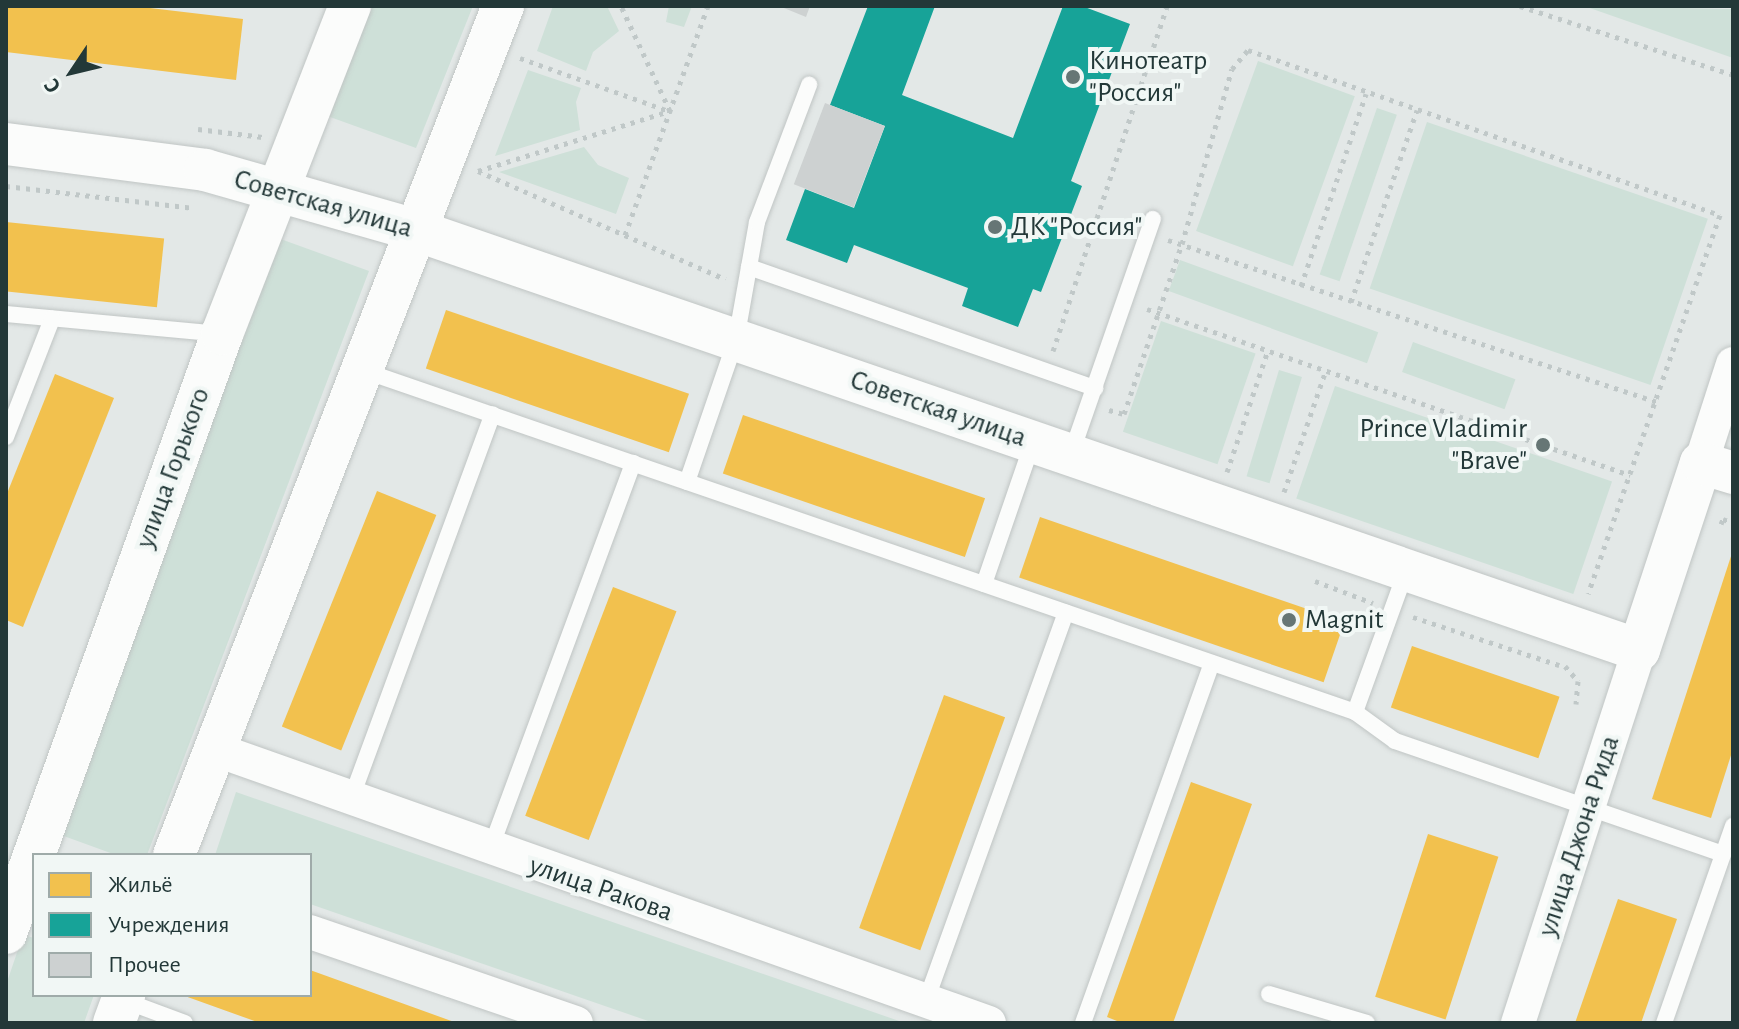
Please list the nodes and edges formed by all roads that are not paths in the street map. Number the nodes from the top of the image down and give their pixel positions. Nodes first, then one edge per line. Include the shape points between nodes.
1 (350, 6) edge
2 (503, 6) edge
3 (809, 85) dead end
4 (6, 144) edge
5 (277, 188) junction
6 (1150, 226) road end
7 (415, 230) junction
8 (749, 267) junction
9 (6, 314) edge
10 (52, 319) junction
11 (222, 334) junction
12 (736, 340) junction
13 (1733, 364) edge
14 (361, 369) junction
15 (1095, 388) junction
16 (493, 414) junction
17 (6, 437) edge
18 (1052, 447) junction
19 (633, 463) junction
20 (1717, 468) edge
21 (687, 482) junction
22 (1406, 569) junction
23 (984, 584) junction
24 (1066, 612) junction
25 (1639, 650) junction
26 (1212, 663) junction
27 (1355, 712) junction
28 (214, 749) junction
29 (350, 800) junction
30 (1588, 807) junction
31 (1733, 826) edge
32 (490, 850) junction
33 (35, 853) edge
34 (175, 853) edge
35 (1723, 854) junction
36 (32, 861) edge
37 (6, 933) edge
38 (312, 933) edge
39 (1269, 994) dead end
40 (926, 1001) junction
41 (120, 1006) edge
42 (185, 1023) edge
43 (576, 1023) edge
44 (989, 1023) edge
45 (1083, 1023) edge
46 (1367, 1023) edge
47 (1518, 1023) edge
48 (1664, 1023) edge

1 - 5 street, улица Горького
2 - 7 street
3 - 8 lane via 757,222
4 - 5 street, Советская улица via 205,170
5 - 7 street, Советская улица
5 - 11 street, улица Горького
6 - 15 lane
7 - 12 street, Советская улица
7 - 14 street
8 - 12 lane
8 - 15 lane
9 - 10 lane
10 - 11 lane
10 - 17 lane
11 - 33 street, улица Горького
12 - 18 street, Советская улица
12 - 21 lane
13 - 20 street
14 - 16 lane
14 - 28 street
15 - 18 lane via 1089,405
16 - 19 lane
16 - 29 lane
18 - 22 street, Советская улица
18 - 23 lane
19 - 21 lane
19 - 32 lane
20 - 25 street
21 - 23 lane
22 - 25 street, Советская улица via 1570,647
22 - 27 lane
23 - 24 lane
24 - 26 lane
24 - 40 lane
25 - 30 street, улица Джона Рида
26 - 27 lane
26 - 45 lane
27 - 30 lane via 1395,741
28 - 29 street, улица Ракова
28 - 34 street
29 - 32 street, улица Ракова
30 - 35 lane
30 - 47 street, улица Джона Рида
31 - 35 lane
32 - 40 street, улица Ракова
35 - 48 lane
36 - 37 street, улица Горького
38 - 43 street
39 - 46 lane
40 - 44 street, улица Ракова
41 - 42 lane

